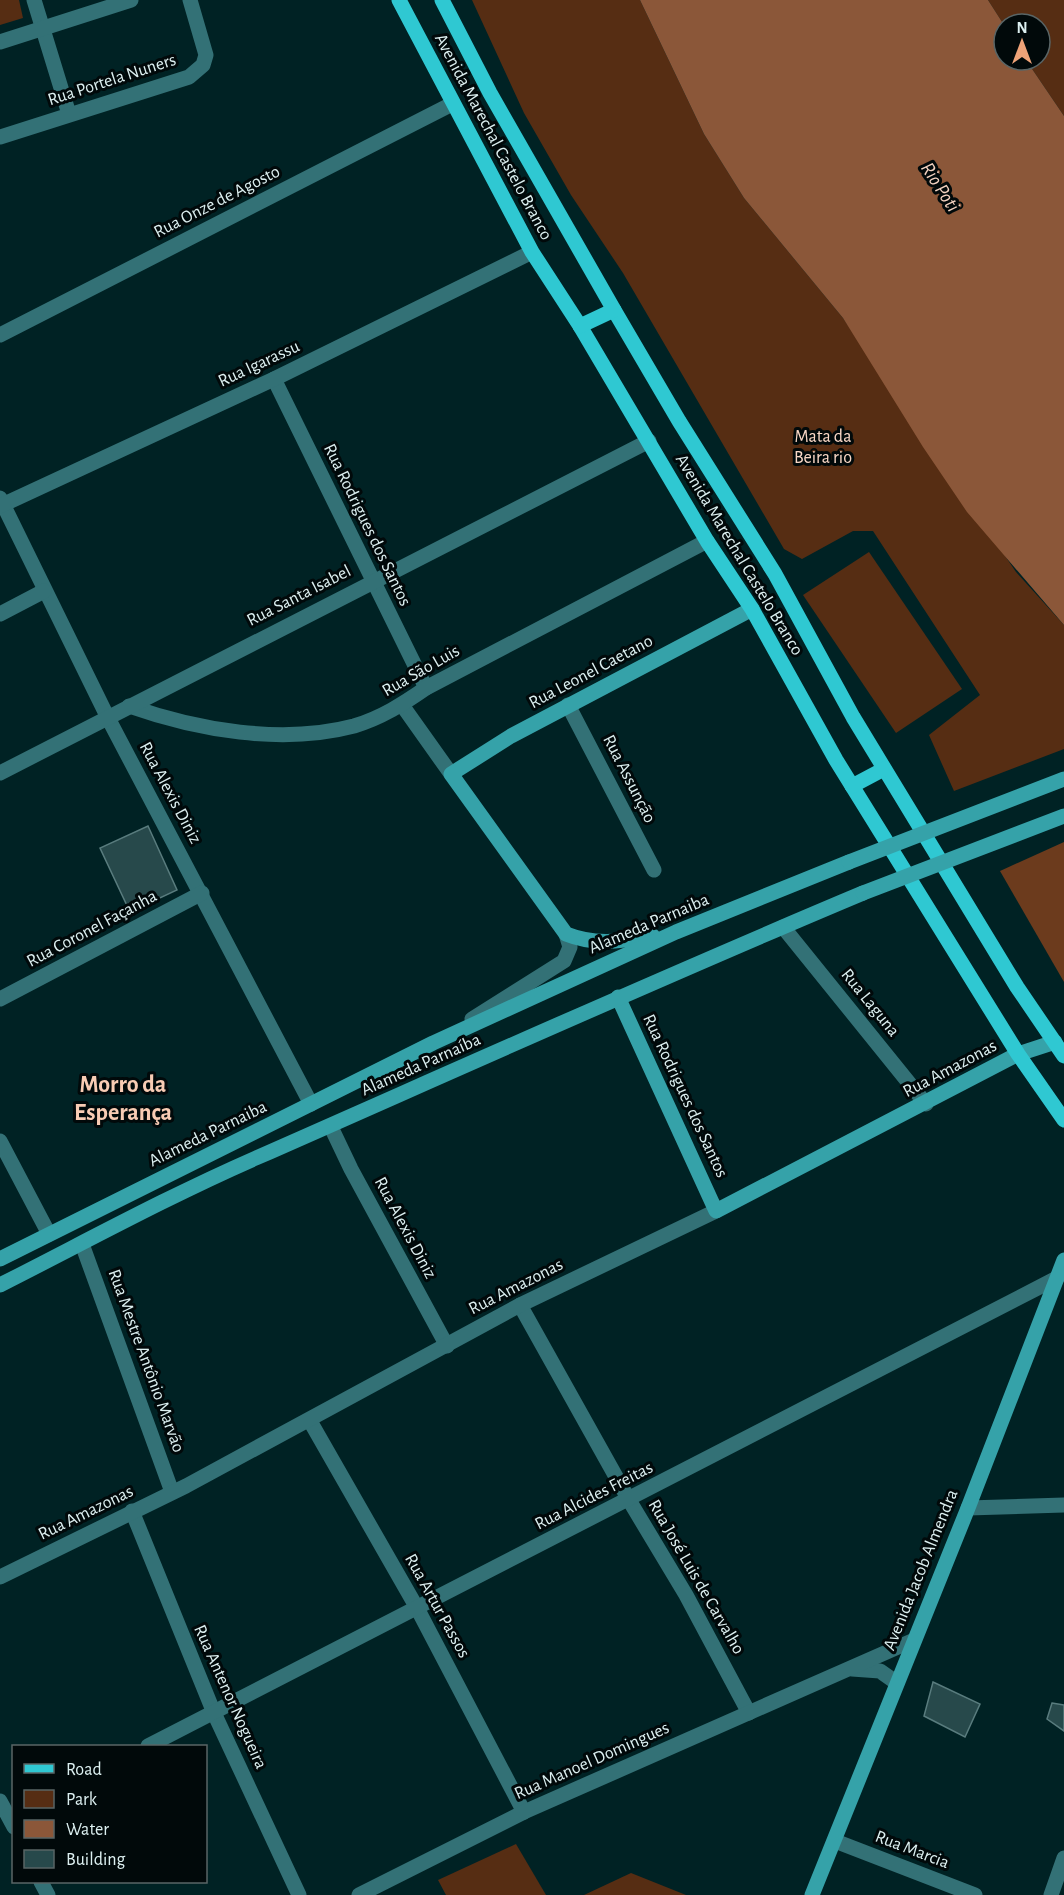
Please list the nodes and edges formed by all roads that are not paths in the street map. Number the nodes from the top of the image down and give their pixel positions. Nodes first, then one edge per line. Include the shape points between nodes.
1 (34, 0) edge
2 (131, 0) edge
3 (190, 0) edge
4 (399, 0) edge
5 (442, 0) edge
6 (42, 28) junction
7 (0, 42) edge
8 (452, 104) junction
9 (69, 114) junction
10 (0, 137) edge
11 (532, 252) junction
12 (614, 310) junction
13 (580, 326) junction
14 (0, 335) edge
15 (274, 379) junction
16 (649, 441) junction
17 (1, 503) edge
18 (707, 541) junction
19 (372, 580) junction
20 (44, 591) junction
21 (752, 609) junction
22 (0, 614) edge
23 (426, 688) junction
24 (402, 705) junction
25 (568, 705) junction
26 (129, 706) junction
27 (108, 718) junction
28 (884, 769) junction
29 (0, 773) edge
30 (451, 774) junction
31 (1064, 779) edge
32 (852, 786) junction
33 (1064, 816) edge
34 (654, 870) dead end
35 (202, 893) junction
36 (783, 927) junction
37 (676, 932) junction
38 (566, 934) junction
39 (618, 997) junction
40 (0, 999) edge
41 (1055, 1042) junction
42 (433, 1043) junction
43 (1018, 1054) junction
44 (1064, 1056) edge
45 (311, 1104) junction
46 (926, 1104) junction
47 (1064, 1120) edge
48 (331, 1127) junction
49 (0, 1142) edge
50 (717, 1211) junction
51 (49, 1234) junction
52 (82, 1244) junction
53 (0, 1259) edge
54 (1064, 1260) edge
55 (1057, 1278) junction
56 (0, 1285) edge
57 (520, 1305) junction
58 (447, 1346) junction
59 (310, 1420) junction
60 (172, 1492) junction
61 (629, 1500) junction
62 (1064, 1505) edge
63 (968, 1508) junction
64 (132, 1511) junction
65 (0, 1577) edge
66 (417, 1608) junction
67 (914, 1640) junction
68 (846, 1670) junction
69 (897, 1683) junction
70 (214, 1713) junction
71 (749, 1713) junction
72 (150, 1745) edge
73 (0, 1801) edge
74 (524, 1812) junction
75 (9, 1821) edge
76 (835, 1841) junction
77 (1064, 1858) edge
78 (299, 1895) edge
79 (359, 1895) edge
80 (812, 1895) edge
81 (975, 1895) edge
82 (1051, 1895) edge

1 - 6 street
2 - 6 street
3 - 9 street, Rua Portela Nuners via 206,55 197,72
4 - 8 main road, Avenida Marechal Castelo Branco
5 - 12 main road, Avenida Marechal Castelo Branco via 490,93
6 - 7 street
6 - 9 street
8 - 11 main road, Avenida Marechal Castelo Branco
8 - 14 street, Rua Onze de Agosto
9 - 10 street, Rua Portela Nuners
11 - 13 main road, Avenida Marechal Castelo Branco
11 - 15 street, Rua Igarassu
12 - 13 main road
12 - 28 main road, Avenida Marechal Castelo Branco via 775,574
13 - 16 main road, Avenida Marechal Castelo Branco
15 - 17 street, Rua Igarassu
15 - 19 street, Rua Rodrigues dos Santos
16 - 18 main road, Avenida Marechal Castelo Branco
16 - 19 street, Rua Santa Isabel
17 - 20 street, Rua Alexis Diniz
18 - 21 main road, Avenida Marechal Castelo Branco
18 - 23 street, Rua São Luis
19 - 23 street, Rua Rodrigues dos Santos
19 - 26 street, Rua Santa Isabel
20 - 22 street
20 - 27 street, Rua Alexis Diniz
21 - 25 main road, Rua Leonel Caetano
21 - 32 main road, Avenida Marechal Castelo Branco
23 - 24 street, Rua São Luis
24 - 26 street, Rua São Luis via 353,726 307,733 214,728
24 - 30 street
25 - 30 main road, Rua Leonel Caetano
25 - 34 street, Rua Assunção
26 - 27 street, Rua Santa Isabel
27 - 29 street, Rua Santa Isabel
27 - 35 street, Rua Alexis Diniz
28 - 32 main road
28 - 41 main road, Avenida Marechal Castelo Branco via 1017,987
30 - 38 main road
31 - 37 main road, Alameda Parnaiba, bridge
32 - 43 main road, Avenida Marechal Castelo Branco
33 - 36 main road, Alameda Parnaíba, bridge
35 - 40 street, Rua Coronel Façanha
35 - 45 street, Rua Alexis Diniz
36 - 39 main road, Alameda Parnaíba
36 - 46 street, Rua Laguna
37 - 38 main road via 598,943
37 - 42 main road, Alameda Parnaiba
38 - 42 street, Alameda Parnaiba via 570,947 564,961
39 - 48 main road, Alameda Parnaíba
39 - 50 main road, Rua Rodrigues dos Santos
41 - 43 main road, Rua Amazonas
41 - 44 main road, Avenida Marechal Castelo Branco
42 - 45 main road, Alameda Parnaiba
43 - 46 main road, Rua Amazonas
43 - 47 main road, Avenida Marechal Castelo Branco
45 - 51 main road, Alameda Parnaiba
46 - 50 main road, Rua Amazonas
48 - 52 main road, Alameda Parnaíba via 256,1158
48 - 58 street, Rua Alexis Diniz
49 - 51 street
50 - 57 street, Rua Amazonas
51 - 53 main road, Alameda Parnaiba
52 - 56 main road, Alameda Parnaíba
52 - 60 street, Rua Mestre Antônio Marvão
54 - 55 main road, Avenida Jacob Almendra
55 - 61 street, Rua Alcides Freitas
55 - 63 main road, Avenida Jacob Almendra
57 - 58 street, Rua Amazonas
57 - 61 street, Rua José Luis de Carvalho
58 - 59 street, Rua Amazonas
59 - 60 street, Rua Amazonas
59 - 66 street, Rua Artur Passos
60 - 64 street, Rua Amazonas
61 - 66 street, Rua Alcides Freitas
61 - 71 street, Rua José Luis de Carvalho via 686,1595
62 - 63 street
63 - 67 main road, Avenida Jacob Almendra
64 - 65 street, Rua Amazonas
64 - 70 street, Rua Antenor Nogueira
66 - 70 street, Rua Alcides Freitas
66 - 74 street, Rua Artur Passos
67 - 68 street, Rua Manoel Domingues
67 - 69 main road, Avenida Jacob Almendra
68 - 69 street, Rua Manoel Domingues via 880,1671
68 - 71 street, Rua Manoel Domingues
69 - 76 main road, Avenida Jacob Almendra
70 - 72 street, Rua Alcides Freitas
70 - 78 street, Rua Antenor Nogueira
71 - 74 street, Rua Manoel Domingues
73 - 75 street
74 - 79 street, Rua Manoel Domingues
76 - 80 main road, Avenida Jacob Almendra
76 - 81 street, Rua Marcia
77 - 82 street

